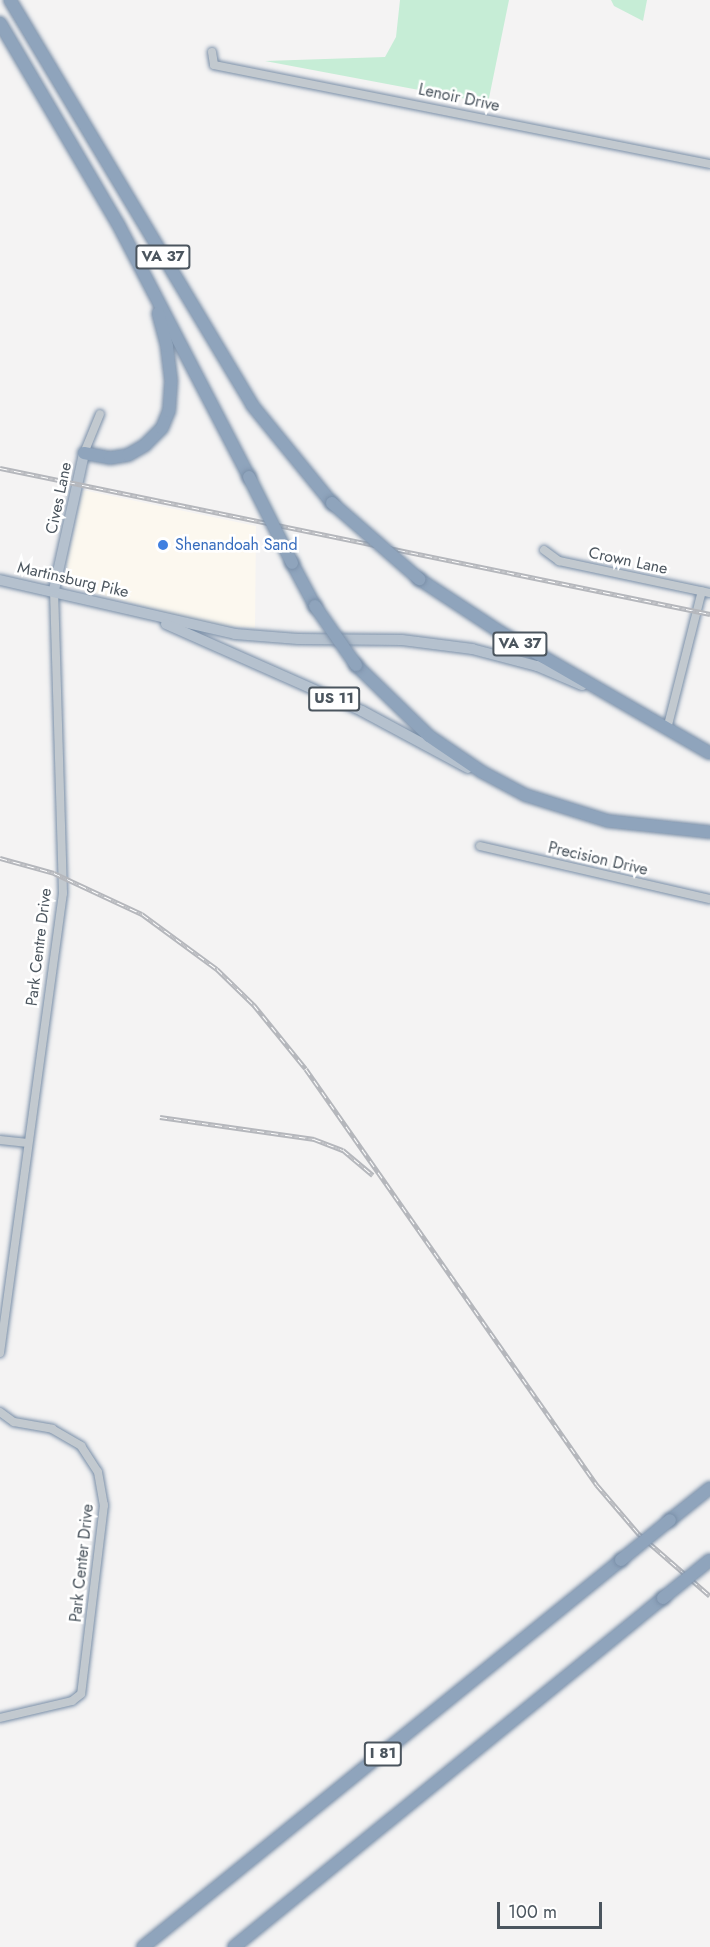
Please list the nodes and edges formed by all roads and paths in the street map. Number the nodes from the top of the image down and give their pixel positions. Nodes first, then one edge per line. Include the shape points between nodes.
1 (10, 0) edge
2 (0, 23) edge
3 (212, 52) dead end
4 (39, 89) junction
5 (710, 164) edge
6 (100, 414) dead end
7 (84, 453) junction
8 (544, 550) dead end
9 (0, 580) edge
10 (54, 590) junction
11 (706, 592) edge
12 (138, 612) junction
13 (624, 704) junction
14 (668, 729) junction
15 (710, 753) edge
16 (525, 795) junction
17 (710, 832) edge
18 (480, 846) dead end
19 (710, 899) edge
20 (0, 1140) edge
21 (28, 1143) junction
22 (0, 1353) edge
23 (0, 1412) edge
24 (710, 1488) edge
25 (710, 1560) edge
26 (0, 1718) edge
27 (143, 1947) edge
28 (234, 1947) edge

1 - 13 highway, VA 37, bridge via 246,395 287,452 332,503 419,579 500,632
2 - 4 highway, VA 37
3 - 5 street, Lenoir Drive via 214,65
4 - 7 highway via 152,302 170,361 169,411 156,436 128,455 110,458
4 - 16 highway, VA 37, bridge via 123,234 315,606 356,665 429,736
6 - 7 street, Cives Lane
7 - 10 main road, Cives Lane
8 - 11 street, Crown Lane via 559,561
9 - 10 main road, Martinsburg Pike / US 11
10 - 12 main road, Martinsburg Pike / US 11
10 - 21 street, Park Centre Drive via 63,892
11 - 14 street
12 - 13 main road, US 11 via 257,637 402,640 472,649 537,666
12 - 16 main road, US 11 via 362,711 497,784
13 - 14 highway, US 11
14 - 15 highway, US 11
16 - 17 highway, US 11 via 608,821
18 - 19 street, Precision Drive
20 - 21 street
21 - 22 street, Park Centre Drive
23 - 26 street, Park Center Drive via 14,1422 52,1429 81,1446 98,1472 104,1505 81,1694 72,1701
24 - 27 highway, I 81, bridge
25 - 28 highway, bridge

